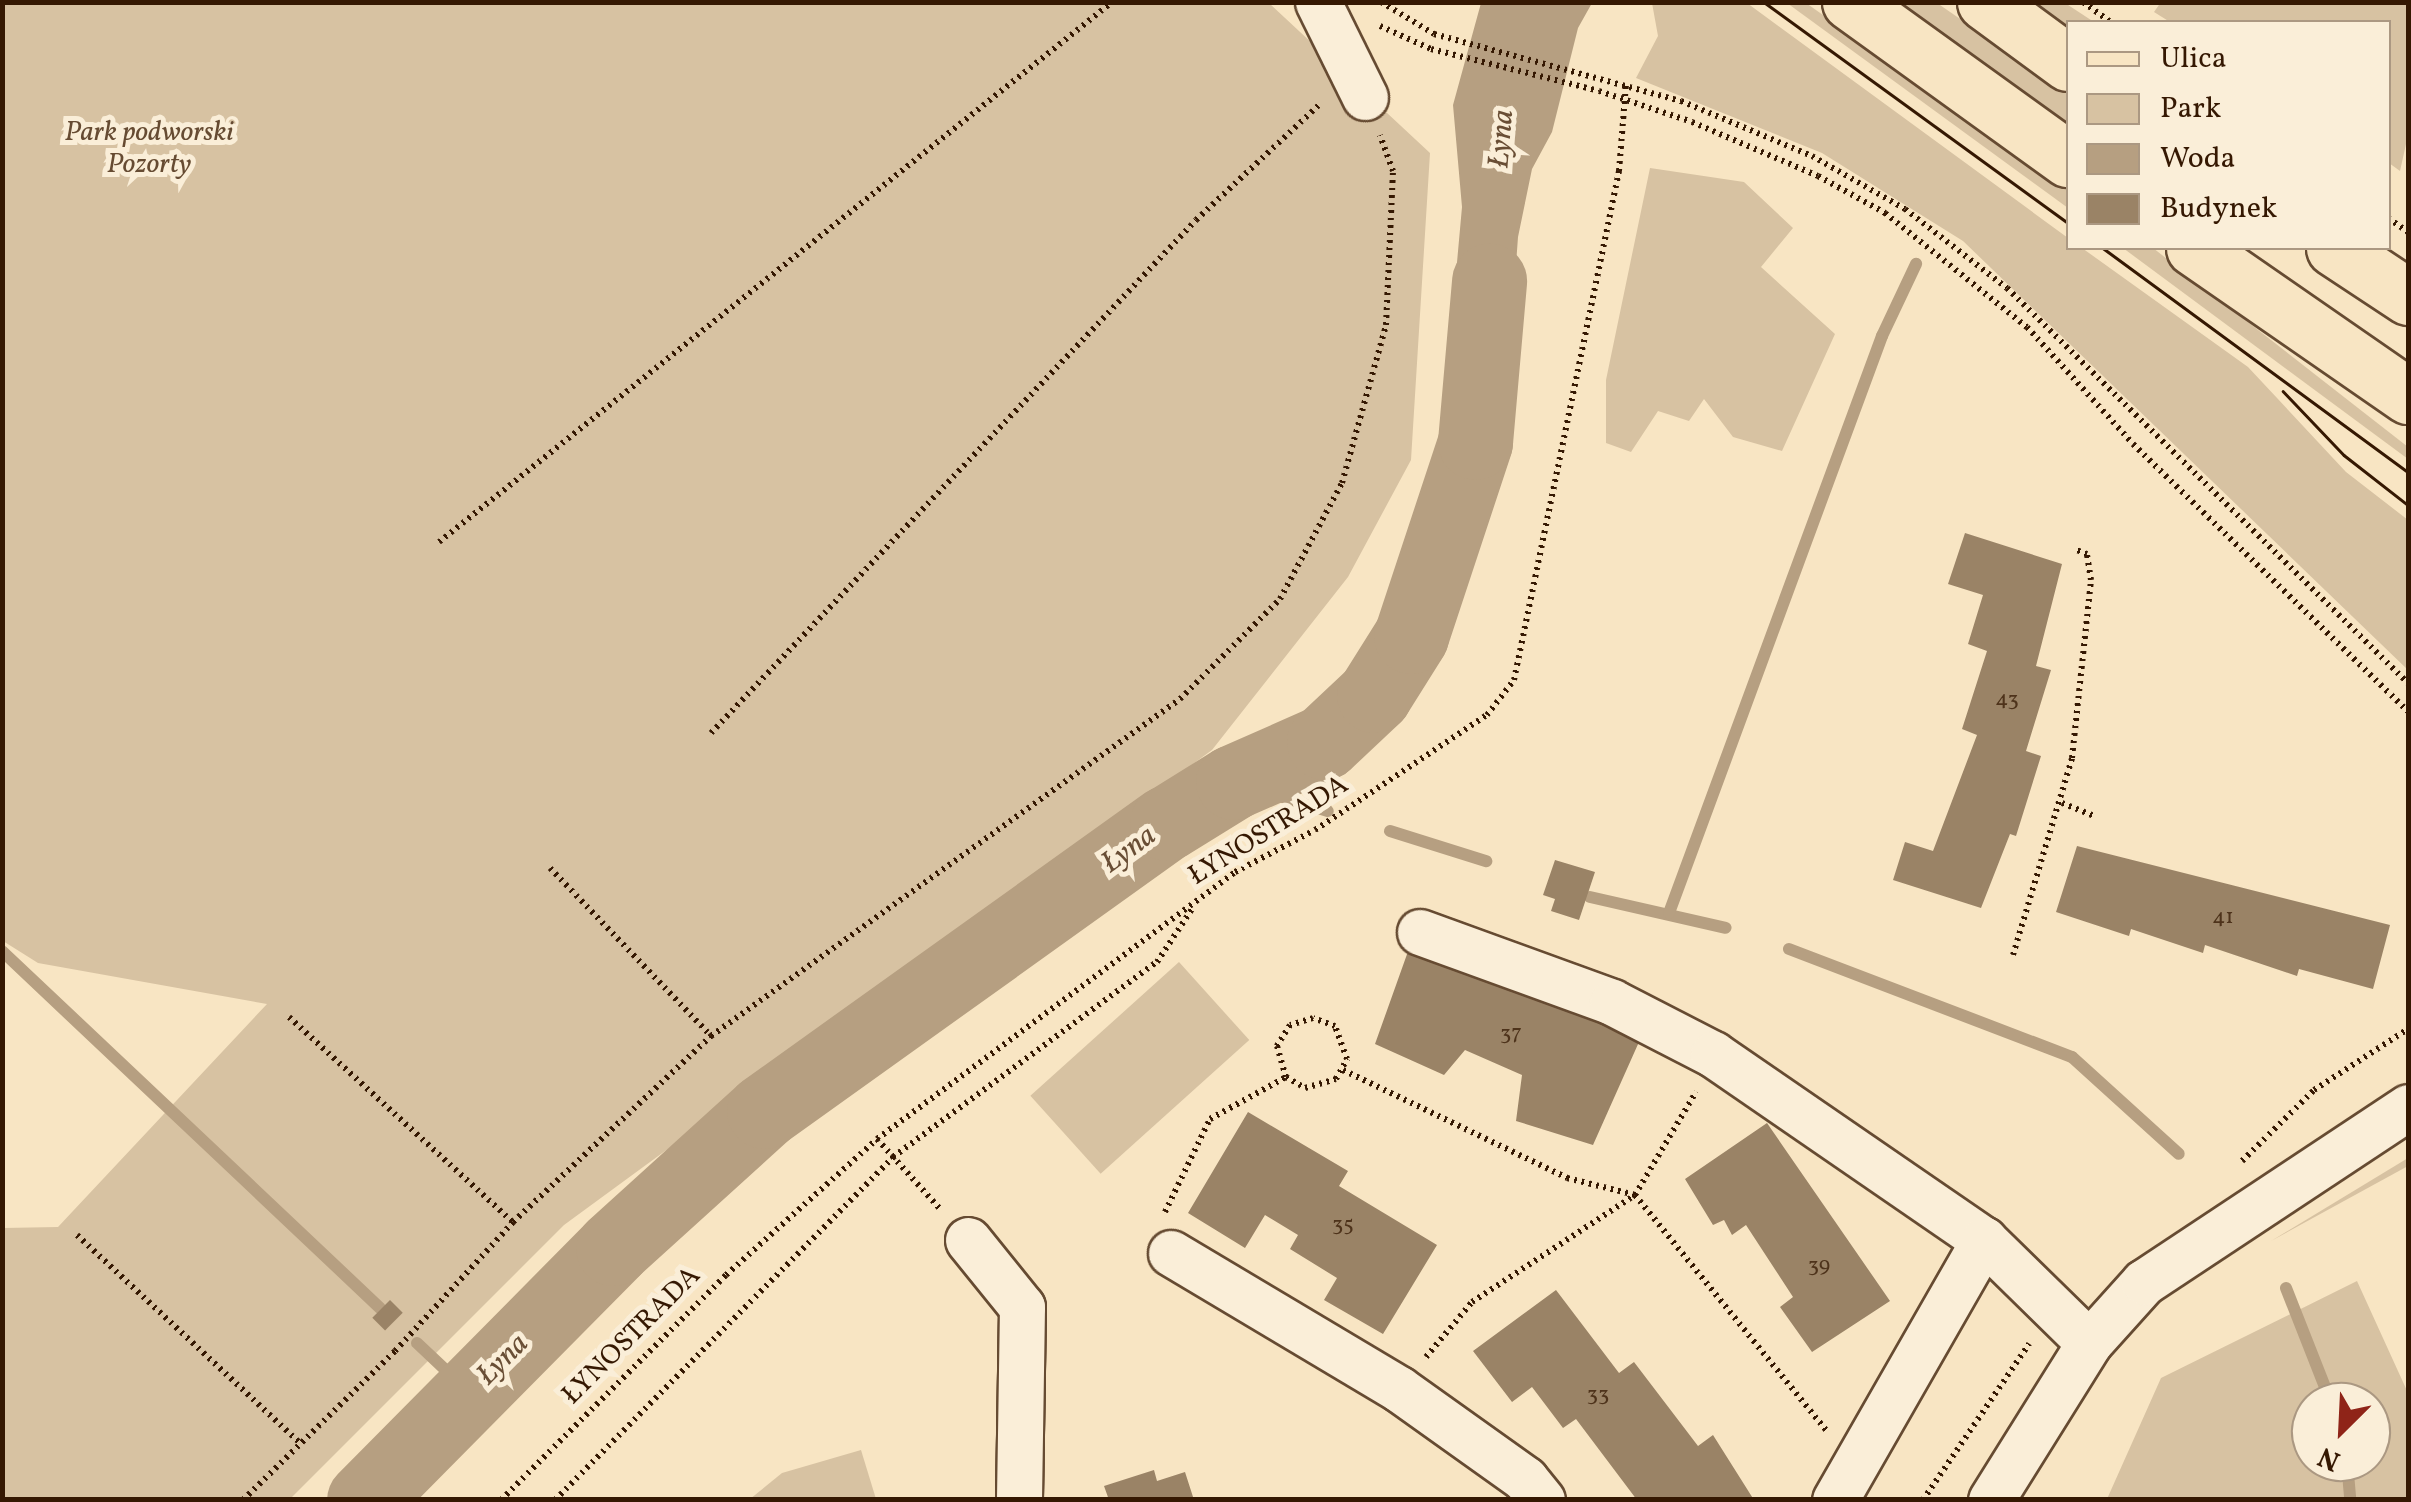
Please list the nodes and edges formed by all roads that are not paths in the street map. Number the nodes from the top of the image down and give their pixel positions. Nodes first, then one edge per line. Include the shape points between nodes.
1 (1318, 2) edge
2 (1850, 2) edge
3 (1985, 2) edge
4 (2066, 62) edge
5 (1360, 86) road end
6 (2066, 158) edge
7 (2197, 250) edge
8 (2337, 250) edge
9 (2408, 297) edge
10 (2408, 396) edge
11 (1420, 932) dead end
12 (2408, 1107) edge
13 (968, 1240) road end
14 (1984, 1240) junction
15 (1171, 1253) road end
16 (2089, 1343) junction
17 (1846, 1483) edge
18 (1019, 1500) edge
19 (1542, 1500) edge
20 (1991, 1500) edge

1 - 5 street
2 - 6 main road
3 - 4 main road
7 - 10 main road
8 - 9 main road
11 - 14 street via 1612,1002 1713,1054
12 - 16 street via 2144,1282
13 - 18 street via 1022,1307
14 - 16 street
14 - 17 street
15 - 19 street via 1399,1389 1525,1480
16 - 20 street

